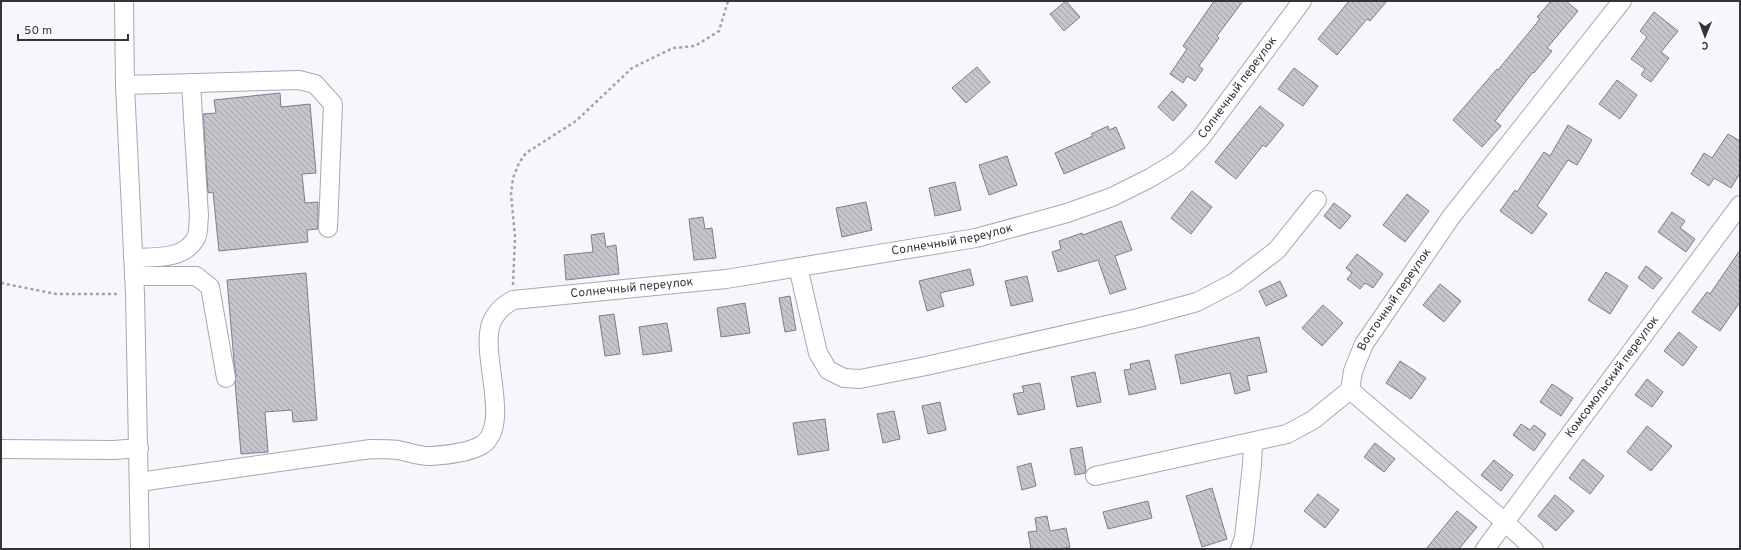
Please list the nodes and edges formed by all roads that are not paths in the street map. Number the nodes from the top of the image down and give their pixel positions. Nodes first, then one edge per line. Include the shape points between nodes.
1 (124, 1) edge
2 (1302, 1) edge
3 (1622, 1) edge
4 (191, 83) junction
5 (125, 85) junction
6 (1317, 200) dead end
7 (1740, 205) edge
8 (328, 228) dead end
9 (133, 258) junction
10 (798, 267) junction
11 (134, 276) junction
12 (226, 378) dead end
13 (1350, 390) junction
14 (1253, 442) junction
15 (139, 448) junction
16 (1, 449) edge
17 (1095, 476) dead end
18 (139, 482) junction
19 (1505, 522) junction
20 (140, 549) edge
21 (1240, 549) edge
22 (1485, 549) edge
23 (1534, 549) edge

1 - 5 street
2 - 10 street, Солнечный переулок via 1200,139 1178,161 1150,178 1112,197 976,238
3 - 13 street, Восточный переулок via 1450,217 1364,344 1353,371
4 - 5 street
4 - 8 street via 299,80 315,84 324,93 334,104
4 - 9 street via 199,216 196,237 185,251 164,257
5 - 9 street
6 - 10 street via 1277,250 1235,282 1198,302 1138,318 860,379 844,378 828,370 818,353
7 - 19 street, Комсомольский переулок
9 - 11 street
10 - 18 street, Солнечный переулок via 726,279 513,300 503,306 490,326 495,421 491,434 483,444 470,451 430,456 398,450 371,449
11 - 12 street via 196,276 210,288
11 - 15 street
13 - 14 street via 1313,420 1287,434
13 - 19 street
14 - 17 street
14 - 21 street via 1244,538
15 - 16 street
15 - 18 street
18 - 20 street
19 - 22 street, Комсомольский переулок
19 - 23 street

